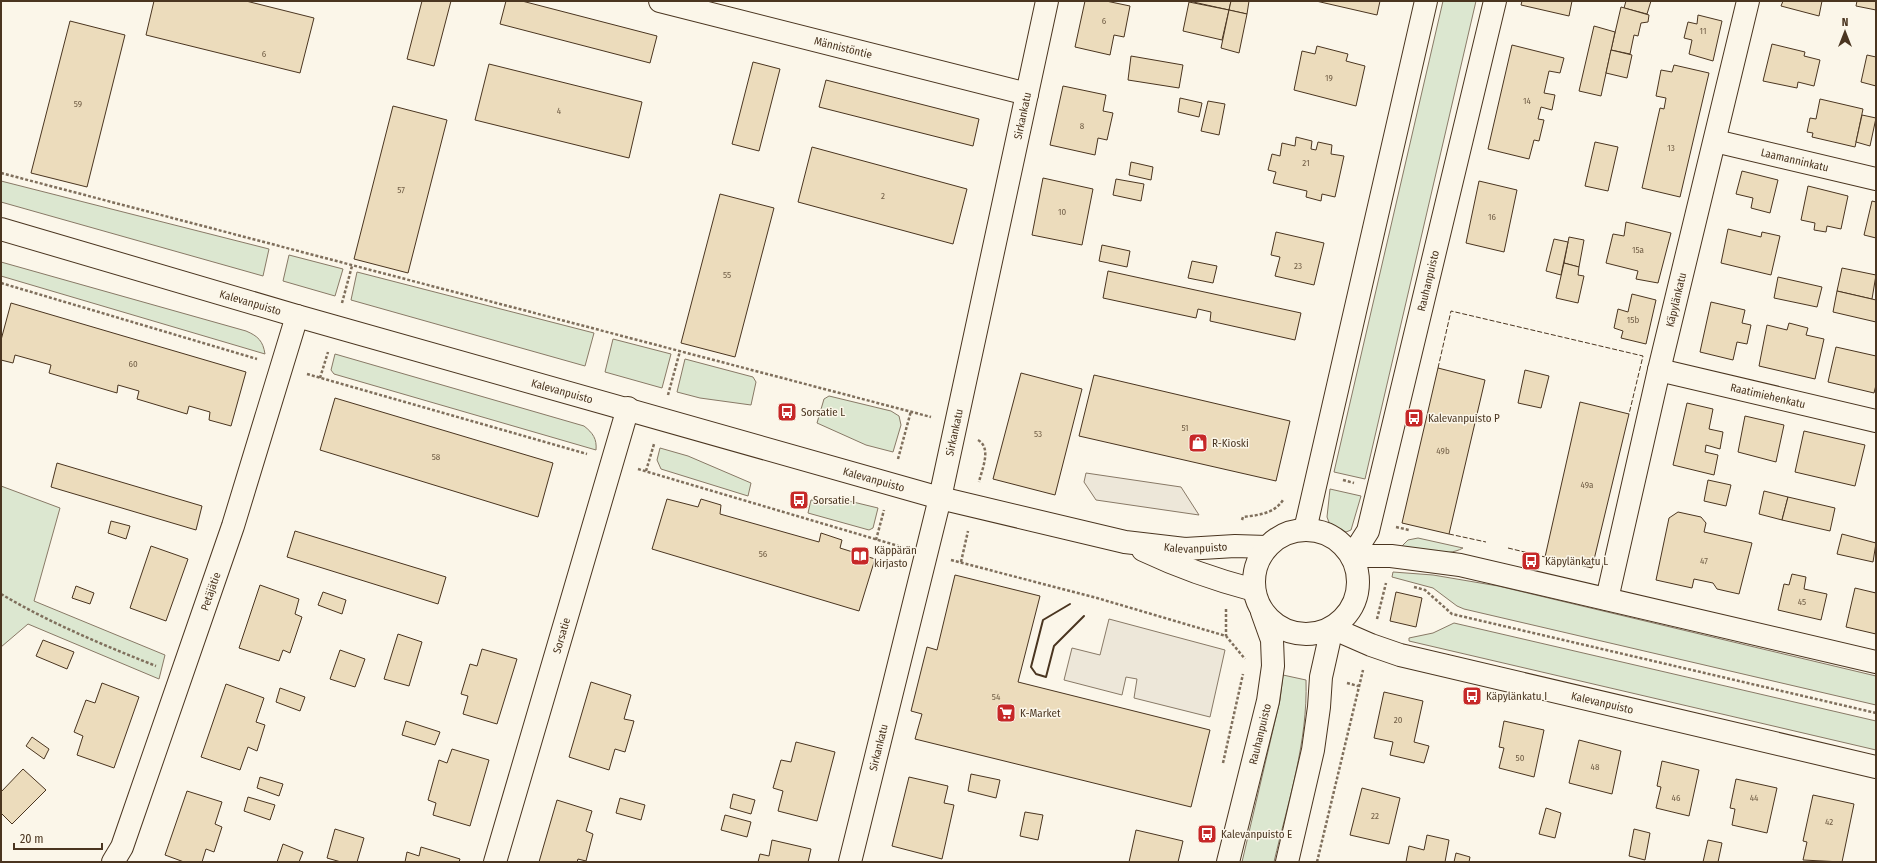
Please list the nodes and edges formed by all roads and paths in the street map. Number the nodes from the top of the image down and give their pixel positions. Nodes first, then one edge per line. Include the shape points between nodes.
1 (660, 1) edge
2 (1047, 1) edge
3 (1426, 1) edge
4 (1495, 1) edge
5 (1748, 1) edge
6 (1027, 94) junction
7 (1714, 141) junction
8 (1, 174) edge
9 (1876, 179) edge
10 (1, 229) edge
11 (1, 283) edge
12 (297, 316) junction
13 (282, 367) junction
14 (1660, 370) junction
15 (628, 408) junction
16 (1876, 421) edge
17 (956, 427) junction
18 (613, 462) junction
19 (1318, 474) junction
20 (1378, 489) junction
21 (1287, 495) dead end
22 (940, 498) junction
23 (973, 506) junction
24 (1394, 526) dead end
25 (1305, 530) junction
26 (1417, 532) dead end
27 (1125, 542) junction
28 (1235, 546) junction
29 (1267, 547) junction
30 (926, 554) junction
31 (1352, 556) junction
32 (961, 562) junction
33 (1386, 580) dead end
34 (1226, 582) junction
35 (1393, 582) dead end
36 (1412, 587) dead end
37 (1, 594) edge
38 (1257, 598) junction
39 (1607, 599) junction
40 (1332, 628) junction
41 (1226, 636) junction
42 (1876, 662) edge
43 (1245, 666) dead end
44 (1243, 673) dead end
45 (181, 676) junction
46 (1321, 677) junction
47 (1358, 686) dead end
48 (1876, 713) edge
49 (1222, 767) dead end
50 (1876, 767) edge
51 (113, 862) edge
52 (495, 862) edge
53 (850, 862) edge
54 (1228, 862) edge
55 (1287, 862) edge

1 - 6 street, Männistöntie
2 - 6 street, Sirkankatu
3 - 19 street
4 - 20 street, Rauhanpuisto
5 - 7 street, Käpylänkatu
6 - 17 street, Sirkankatu
7 - 9 street, Laamanninkatu
7 - 14 street, Käpylänkatu
8 - 17 path via 912,411
10 - 12 street, Kalevanpuisto
11 - 13 path
12 - 13 street, Petäjätie
12 - 15 street, Kalevanpuisto
13 - 18 path
13 - 45 street, Petäjätie via 233,526
14 - 16 street, Raatimiehenkatu
14 - 39 street, Käpylänkatu
15 - 18 street, Sorsatie
15 - 22 street, Kalevanpuisto
17 - 22 street, Sirkankatu
17 - 23 path via 982,442 986,454
18 - 30 path
18 - 52 street, Sorsatie
19 - 20 path
19 - 25 street
20 - 31 street, Rauhanpuisto via 1368,531
21 - 28 path via 1280,505 1265,514 1243,517
22 - 23 street, Kalevanpuisto
22 - 30 street, Sirkankatu
23 - 27 street, Kalevanpuisto
23 - 32 path
24 - 26 path
25 - 29 street via 1290,532 1277,538
25 - 31 street via 1320,531 1334,537
27 - 28 street, Kalevanpuisto via 1185,549
27 - 34 street, Kalevanpuisto via 1167,562
28 - 29 street, Kalevanpuisto
29 - 38 street via 1256,567
30 - 32 path
30 - 53 street, Sirkankatu
31 - 39 street via 1392,556 1460,565
31 - 40 street via 1358,571 1359,588 1354,604 1345,618
32 - 41 path
33 - 35 path
34 - 38 street, Kalevanpuisto
34 - 41 path
36 - 48 path via 1425,590 1452,614
37 - 45 path via 33,613
38 - 40 street via 1269,619 1283,629 1299,634 1316,634
38 - 54 street, Rauhanpuisto via 1272,640 1273,666 1268,701
39 - 42 street
40 - 46 street
40 - 50 street, Kalevanpuisto via 1400,655
41 - 43 path via 1246,660
44 - 49 path
45 - 51 street, Petäjätie via 122,847
46 - 47 path
46 - 55 street via 1313,750

